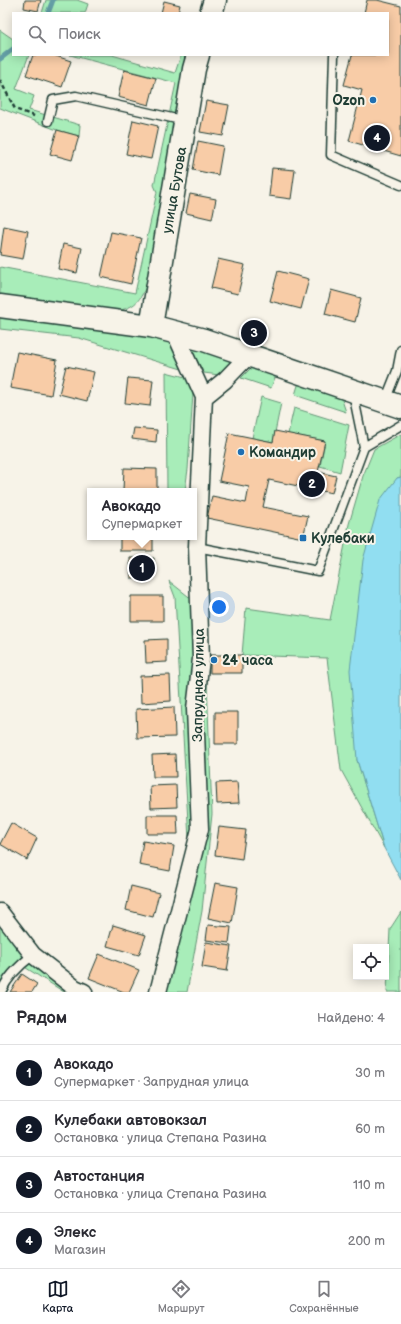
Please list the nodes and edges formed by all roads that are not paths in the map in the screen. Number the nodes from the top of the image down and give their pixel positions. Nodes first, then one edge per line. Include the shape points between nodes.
1 (198, 56) edge
2 (334, 56) edge
3 (48, 121) road end
4 (185, 121) junction
5 (401, 185) edge
6 (0, 306) edge
7 (151, 326) junction
8 (174, 331) junction
9 (401, 350) edge
10 (248, 356) junction
11 (352, 391) junction
12 (204, 397) junction
13 (393, 404) edge
14 (401, 425) edge
15 (364, 447) junction
16 (197, 547) junction
17 (0, 912) edge
18 (33, 955) junction
19 (1, 992) edge
20 (84, 992) edge
21 (158, 992) edge

1 - 4 main road, улица Бутова
2 - 5 lane via 331,155
3 - 4 lane via 53,100 76,96
4 - 7 main road, улица Бутова
6 - 7 main road
7 - 8 main road
8 - 10 main road
8 - 12 street, Запрудная улица
9 - 13 lane
10 - 11 main road
10 - 12 street
11 - 13 main road
11 - 15 lane
12 - 16 street, Запрудная улица
14 - 15 lane
15 - 16 lane via 318,571
16 - 21 street, Запрудная улица via 201,659 195,709 200,829
17 - 18 street
18 - 19 lane via 22,963
18 - 20 street via 75,988

